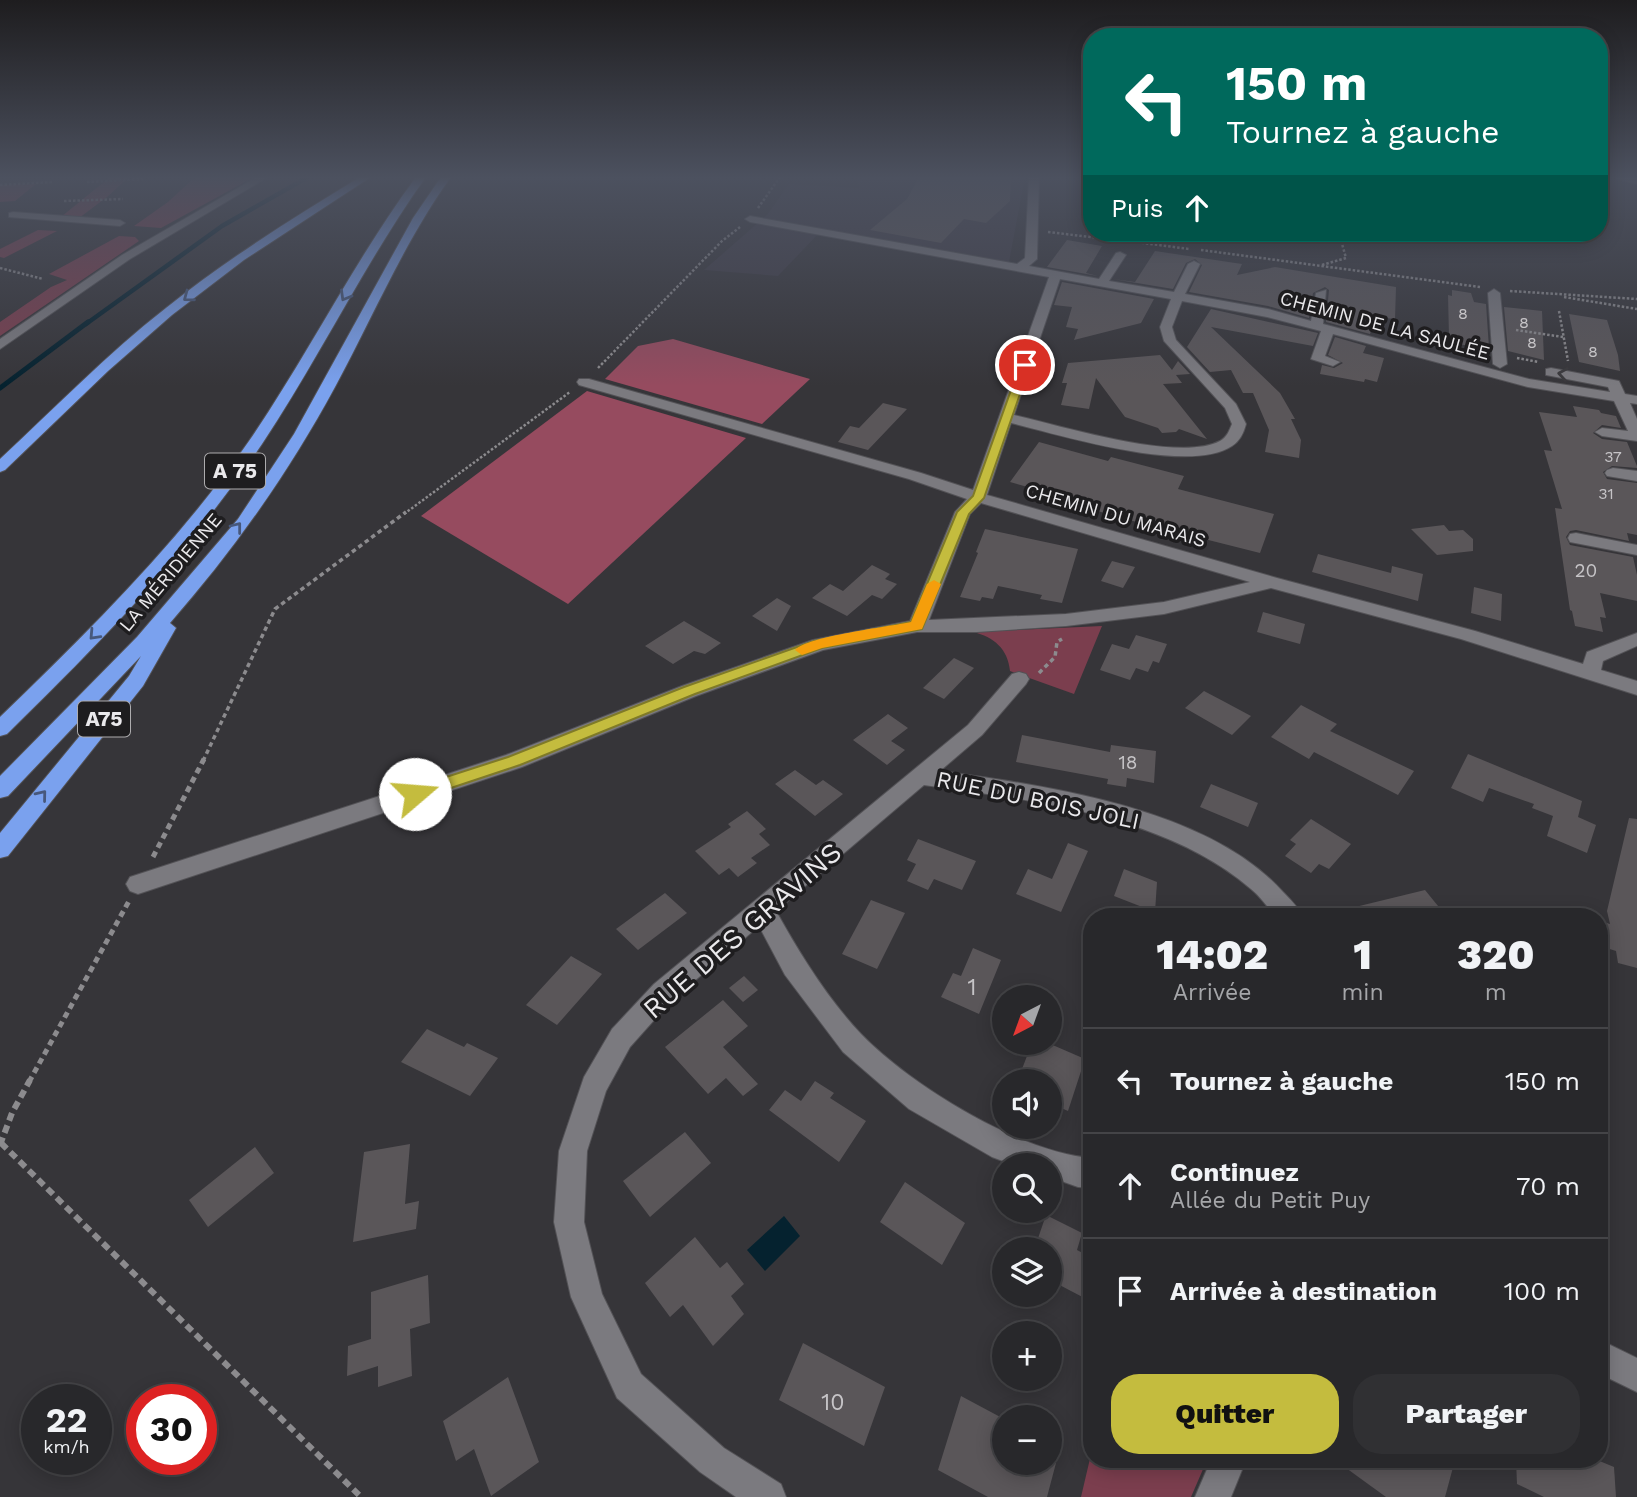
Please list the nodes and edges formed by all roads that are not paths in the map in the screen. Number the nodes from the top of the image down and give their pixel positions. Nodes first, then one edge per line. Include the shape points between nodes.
1 (143, 247) edge
2 (254, 247) edge
3 (374, 247) edge
4 (403, 247) edge
5 (903, 247) edge
6 (1031, 247) edge
7 (1120, 255) dead end
8 (1194, 264) dead end
9 (1019, 268) junction
10 (1055, 276) junction
11 (1101, 284) junction
12 (1500, 292) road end
13 (1322, 293) dead end
14 (1176, 298) junction
15 (1322, 328) junction
16 (1352, 336) junction
17 (0, 345) edge
18 (1333, 362) dead end
19 (1500, 364) junction
20 (584, 382) road end
21 (1630, 399) edge
22 (1006, 417) junction
23 (1602, 432) dead end
24 (1637, 436) edge
25 (26, 442) junction
26 (0, 467) edge
27 (1613, 473) dead end
28 (0, 474) edge
29 (1637, 476) edge
30 (978, 498) junction
31 (1576, 538) dead end
32 (1637, 550) edge
33 (195, 581) junction
34 (1271, 582) junction
35 (917, 626) junction
36 (1637, 639) edge
37 (1591, 673) junction
38 (1019, 679) road end
39 (1637, 688) edge
40 (0, 729) edge
41 (922, 776) junction
42 (0, 790) edge
43 (0, 849) edge
44 (138, 884) road end
45 (1285, 908) edge
46 (763, 910) junction
47 (1083, 1172) edge
48 (1608, 1361) edge
49 (1637, 1375) edge
50 (1226, 1468) edge
51 (768, 1497) edge
52 (1213, 1497) edge

1 - 17 street
2 -> 25 highway via 170,311
3 -> 40 highway, LA MÉRIDIENNE / A 75 via 222,490 66,665
33 -> 4 highway, LA MÉRIDIENNE / A 75 via 272,481 337,373
5 - 9 street, CHEMIN DE LA SAULÉE
6 - 9 street via 1031,259
7 - 11 street
8 - 14 street
9 - 10 street, CHEMIN DE LA SAULÉE
10 - 11 street, CHEMIN DE LA SAULÉE
10 - 22 street
11 - 14 street, CHEMIN DE LA SAULÉE
12 - 19 street
13 - 15 street
14 - 15 street, CHEMIN DE LA SAULÉE via 1268,313
14 - 22 street via 1166,327 1170,341 1231,407 1239,424 1235,436 1222,447 1166,452
15 - 16 street, CHEMIN DE LA SAULÉE
15 - 18 street via 1318,359
16 - 19 street via 1361,328
16 - 21 street, CHEMIN DE LA SAULÉE via 1528,383
21 -> 19 street via 1614,384
20 - 30 street, CHEMIN DU MARAIS via 915,475
21 - 24 street
22 - 30 street
23 - 24 street
25 - 26 highway
25 - 28 highway
27 - 29 street
30 - 34 street, CHEMIN DU MARAIS
30 - 35 street via 963,512
31 - 32 street
33 - 42 highway, LA MÉRIDIENNE / A 75 via 118,669
43 -> 33 highway, A75 via 135,681
34 - 35 street via 1164,608 1074,619
34 - 37 street, CHEMIN DU MARAIS
35 - 44 street via 820,644 514,761
36 - 37 street via 1594,657
37 - 39 street, CHEMIN DU MARAIS
38 - 41 street, RUE DES GRAVINS via 975,730
41 - 45 street, RUE DU BOIS JOLI via 1032,794 1157,825 1250,872
41 - 46 street, RUE DES GRAVINS
46 - 47 street via 794,967 852,1042 919,1099 992,1143
46 - 51 street, RUE DES GRAVINS via 663,992 621,1038 594,1086 573,1151 569,1222 587,1297 629,1386 712,1460
48 - 49 street
50 - 52 street

